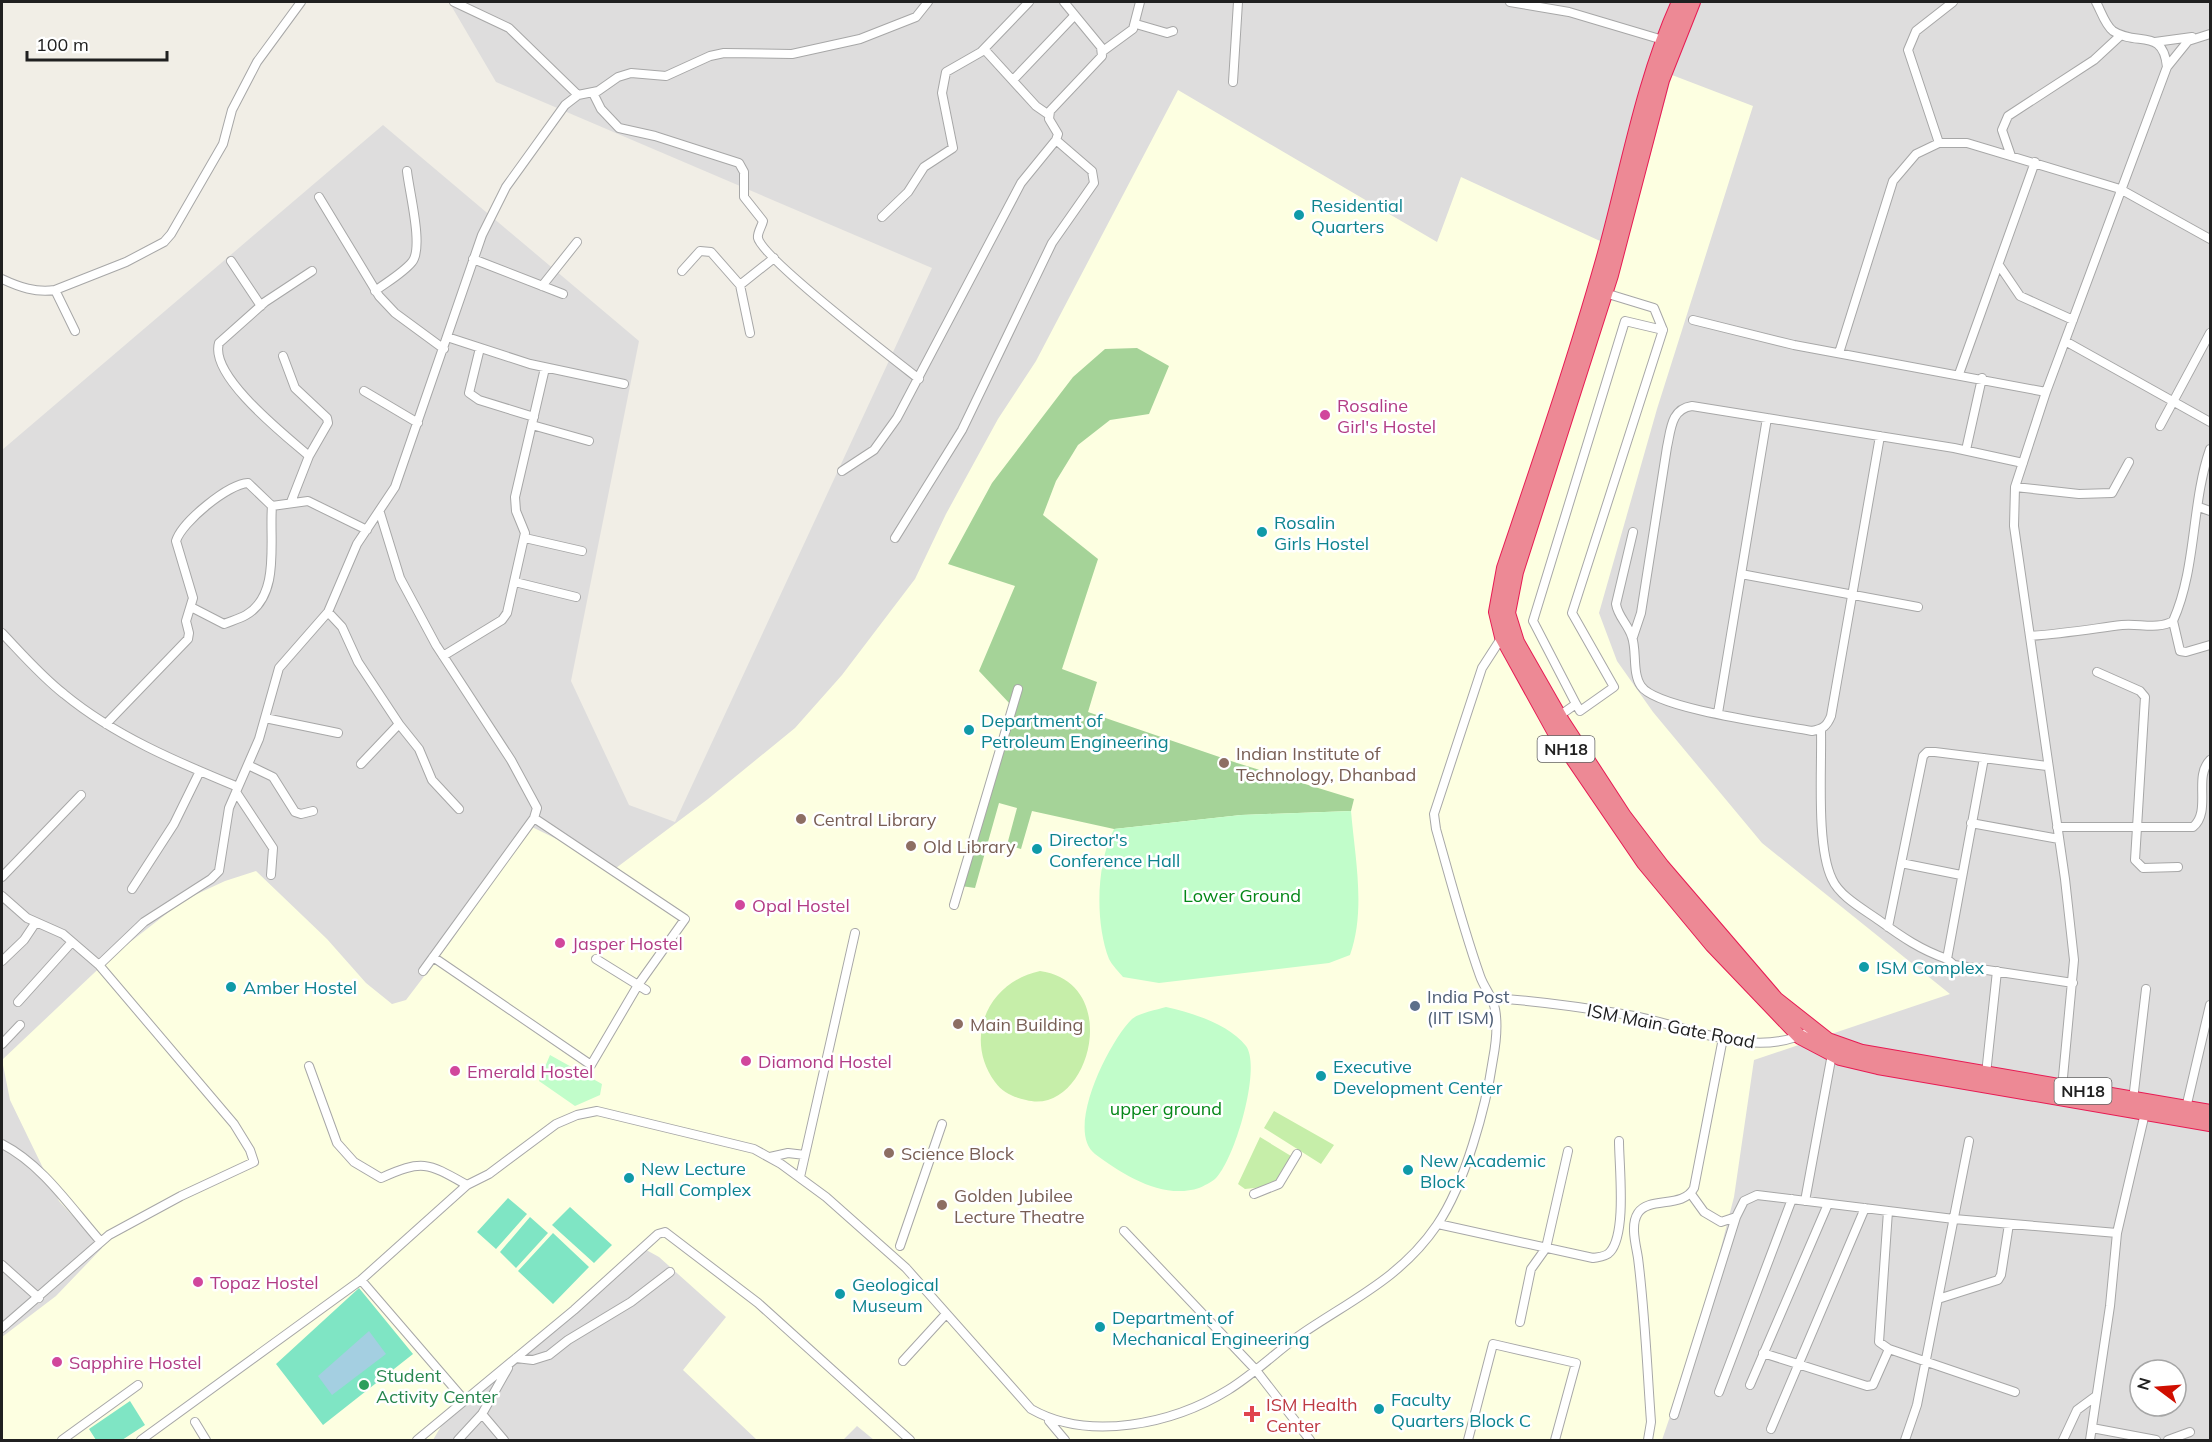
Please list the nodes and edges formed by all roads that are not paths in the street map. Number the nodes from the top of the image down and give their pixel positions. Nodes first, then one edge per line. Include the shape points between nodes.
1 (301, 2) edge
2 (454, 2) edge
3 (928, 2) edge
4 (1029, 2) edge
5 (1064, 2) edge
6 (1140, 2) edge
7 (1238, 2) edge
8 (1510, 2) edge
9 (1679, 2) edge
10 (1694, 2) edge
11 (1953, 2) edge
12 (2097, 2) edge
13 (1074, 16) junction
14 (1136, 24) junction
15 (1173, 31) dead end
16 (2211, 34) edge
17 (2121, 35) junction
18 (2196, 36) junction
19 (1663, 40) junction
20 (2155, 42) junction
21 (984, 49) junction
22 (1103, 51) junction
23 (2167, 67) junction
24 (1013, 80) junction
25 (1233, 82) dead end
26 (593, 93) junction
27 (578, 95) junction
28 (1049, 115) junction
29 (1056, 140) junction
30 (1940, 143) junction
31 (2011, 156) junction
32 (2035, 162) junction
33 (407, 171) dead end
34 (2120, 189) junction
35 (319, 197) dead end
36 (882, 217) dead end
37 (2211, 239) edge
38 (577, 242) dead end
39 (774, 258) junction
40 (473, 259) junction
41 (231, 261) dead end
42 (1999, 265) junction
43 (682, 271) dead end
44 (312, 272) dead end
45 (2, 279) edge
46 (740, 285) junction
47 (542, 286) junction
48 (55, 290) junction
49 (375, 291) junction
50 (563, 294) dead end
51 (1605, 294) junction
52 (261, 306) junction
53 (1693, 320) dead end
54 (2073, 320) junction
55 (1663, 330) junction
56 (75, 331) dead end
57 (750, 333) dead end
58 (2211, 333) edge
59 (447, 337) junction
60 (2065, 341) junction
61 (480, 348) junction
62 (444, 350) junction
63 (1839, 353) junction
64 (283, 356) dead end
65 (545, 368) junction
66 (1959, 374) junction
67 (1982, 378) junction
68 (919, 379) junction
69 (624, 384) dead end
70 (364, 391) dead end
71 (2046, 392) junction
72 (2173, 402) junction
73 (1767, 418) junction
74 (533, 421) junction
75 (2211, 422) edge
76 (418, 423) junction
77 (2160, 426) dead end
78 (1880, 436) junction
79 (589, 441) dead end
80 (2211, 449) edge
81 (1966, 450) junction
82 (309, 456) junction
83 (2129, 462) dead end
84 (2023, 463) junction
85 (842, 471) dead end
86 (2015, 488) junction
87 (291, 502) junction
88 (272, 506) junction
89 (2199, 507) junction
90 (2211, 511) edge
91 (380, 513) junction
92 (367, 530) junction
93 (1633, 532) dead end
94 (525, 538) junction
95 (895, 538) dead end
96 (582, 551) dead end
97 (1741, 574) junction
98 (515, 582) junction
99 (1854, 595) junction
100 (576, 597) dead end
101 (191, 607) junction
102 (1918, 607) dead end
103 (328, 612) junction
104 (2172, 621) junction
105 (2, 633) edge
106 (2030, 636) junction
107 (1502, 637) junction
108 (1633, 638) junction
109 (2211, 645) edge
110 (443, 656) junction
111 (2097, 672) dead end
112 (1018, 689) dead end
113 (1576, 704) junction
114 (1718, 713) junction
115 (1559, 716) junction
116 (265, 718) junction
117 (106, 724) junction
118 (399, 724) junction
119 (1821, 730) junction
120 (338, 733) dead end
121 (1983, 758) junction
122 (2211, 760) edge
123 (361, 764) dead end
124 (248, 765) junction
125 (2047, 766) junction
126 (200, 771) junction
127 (237, 790) junction
128 (81, 795) dead end
129 (459, 809) dead end
130 (313, 811) dead end
131 (534, 818) junction
132 (1971, 823) junction
133 (2136, 826) junction
134 (2057, 827) junction
135 (2059, 839) junction
136 (1901, 863) junction
137 (2178, 867) dead end
138 (271, 875) dead end
139 (1961, 875) junction
140 (2, 877) edge
141 (132, 889) dead end
142 (2, 896) edge
143 (954, 905) dead end
144 (36, 922) junction
145 (1888, 927) junction
146 (855, 933) dead end
147 (72, 942) junction
148 (433, 957) junction
149 (1947, 959) junction
150 (596, 960) dead end
151 (2, 961) edge
152 (99, 965) junction
153 (423, 971) dead end
154 (1996, 971) junction
155 (2073, 983) junction
156 (638, 985) junction
157 (2146, 989) dead end
158 (646, 990) dead end
159 (1492, 998) junction
160 (18, 1002) dead end
161 (2211, 1005) edge
162 (20, 1024) dead end
163 (1812, 1030) junction
164 (1800, 1037) junction
165 (1723, 1038) junction
166 (2, 1044) edge
167 (1832, 1054) junction
168 (309, 1066) dead end
169 (1986, 1075) junction
170 (2061, 1093) junction
171 (2133, 1100) junction
172 (2186, 1108) junction
173 (2211, 1112) edge
174 (2145, 1113) junction
175 (942, 1124) dead end
176 (2211, 1124) edge
177 (1619, 1141) dead end
178 (1969, 1141) dead end
179 (2, 1144) edge
180 (1568, 1151) dead end
181 (1297, 1154) dead end
182 (805, 1155) junction
183 (770, 1157) junction
184 (800, 1177) junction
185 (467, 1185) junction
186 (1254, 1194) dead end
187 (1690, 1194) junction
188 (1792, 1199) junction
189 (1805, 1201) junction
190 (1828, 1204) junction
191 (1865, 1208) junction
192 (1888, 1211) junction
193 (1736, 1217) junction
194 (1954, 1220) junction
195 (1438, 1224) junction
196 (2009, 1224) junction
197 (1124, 1231) dead end
198 (2117, 1233) junction
199 (101, 1242) junction
200 (900, 1246) dead end
201 (1546, 1248) junction
202 (2, 1265) edge
203 (670, 1272) dead end
204 (361, 1280) junction
205 (39, 1299) junction
206 (1938, 1299) junction
207 (946, 1314) junction
208 (1520, 1322) dead end
209 (2, 1328) edge
210 (1889, 1349) junction
211 (1763, 1353) junction
212 (514, 1360) junction
213 (903, 1360) dead end
214 (1926, 1361) junction
215 (1798, 1365) junction
216 (1255, 1369) junction
217 (138, 1385) dead end
218 (1750, 1385) dead end
219 (1719, 1392) dead end
220 (2015, 1392) dead end
221 (460, 1395) dead end
222 (2096, 1396) junction
223 (482, 1414) junction
224 (1674, 1415) dead end
225 (1050, 1421) junction
226 (195, 1422) dead end
227 (2092, 1428) junction
228 (1771, 1429) dead end
229 (2190, 1432) dead end
230 (73, 1433) junction
231 (1306, 1439) edge
232 (62, 1440) edge
233 (78, 1440) edge
234 (141, 1440) edge
235 (206, 1440) edge
236 (417, 1440) edge
237 (458, 1440) edge
238 (504, 1440) edge
239 (910, 1440) edge
240 (1065, 1440) edge
241 (1468, 1440) edge
242 (1555, 1440) edge
243 (1648, 1440) edge
244 (1905, 1440) edge
245 (2063, 1440) edge
246 (2090, 1440) edge
247 (2156, 1440) edge
248 (2168, 1440) edge

1 - 48 street via 252,71 232,110 223,144 171,234 164,242 126,262
2 - 27 street via 509,28
3 - 26 street via 916,17 860,39 792,54 724,53 673,75 622,75
4 - 21 street
5 - 13 street
6 - 14 street
7 - 25 street
8 - 19 street via 1569,12
9 - 19 highway, NH18
10 - 51 highway, NH18 via 1662,80
11 - 30 street via 1916,31 1908,50
12 - 17 street via 2110,29
13 - 22 street
13 - 24 street
14 - 15 street via 1167,33
14 - 22 street via 1128,35
16 - 18 street
17 - 20 street
17 - 31 street via 2094,60 2008,116 2002,130
18 - 20 street
18 - 23 street
19 - 107 highway, NH18 via 1639,113 1583,327 1504,568 1496,612
20 - 23 street via 2162,47
21 - 24 street
21 - 36 street via 949,68 942,80 953,148 924,167 908,192
22 - 28 street
23 - 34 street
24 - 28 street
26 - 27 street
26 - 39 street via 601,109 620,128 739,163 744,172 744,197 764,221 758,238
27 - 40 street via 564,105 506,187
28 - 29 street via 1057,131
29 - 68 street via 1021,183
29 - 95 street via 1092,171 1094,183 1052,243 962,430
30 - 31 street via 1967,143
30 - 63 street via 1916,154 1893,181
31 - 32 street
32 - 34 street
32 - 42 street
33 - 49 street via 416,256
34 - 37 street
34 - 54 street
35 - 49 street
38 - 47 street
39 - 46 street
39 - 68 street
40 - 47 street
40 - 59 street
41 - 52 street
42 - 54 street via 2020,296
42 - 66 street
43 - 46 street via 700,251 707,251
44 - 52 street
45 - 48 street via 25,289
46 - 57 street
47 - 50 street
48 - 56 street
49 - 62 street via 395,313
51 - 55 street via 1654,308
51 - 115 highway, NH18 via 1525,542 1509,604 1517,642
52 - 82 street via 219,343 218,357 255,410
53 - 63 street
54 - 60 street
55 - 113 street via 1572,613 1614,687 1580,711
55 - 113 street via 1625,321 1533,621
58 - 72 street
59 - 61 street
59 - 62 street
60 - 71 street
60 - 72 street
61 - 65 street
61 - 74 street via 469,393
62 - 76 street
63 - 66 street
64 - 82 street via 295,388 327,418 325,430
65 - 69 street
65 - 74 street
66 - 67 street
67 - 71 street
67 - 81 street
68 - 85 street via 882,441
70 - 76 street
71 - 84 street
72 - 75 street
72 - 77 street
73 - 78 street
73 - 97 street
73 - 108 street via 1692,406 1677,412 1667,447 1641,613
74 - 79 street
74 - 94 street via 514,502
76 - 91 street via 395,487
78 - 81 street
78 - 99 street
80 - 89 street
81 - 84 street
82 - 87 street
83 - 86 street via 2112,493
84 - 86 street
86 - 106 street via 2014,526
87 - 88 street
87 - 92 street via 308,501
88 - 101 street via 269,583 259,603 246,615 224,624
88 - 101 street via 248,483 243,483 224,492 183,526 176,541 191,590
89 - 90 street
89 - 104 street via 2191,554
91 - 92 street
91 - 110 street via 400,578
92 - 103 street via 352,554
93 - 108 street via 1616,604
94 - 96 street
94 - 98 street
97 - 99 street
97 - 114 street
98 - 100 street
98 - 110 street via 510,606 502,620
99 - 102 street
99 - 119 street via 1831,716
101 - 117 street via 184,645
103 - 116 street via 279,668
103 - 118 street via 342,627 358,662
104 - 106 street via 2160,626 2124,624 2070,634
104 - 109 street via 2180,651
105 - 117 street via 63,693
106 - 125 street
107 - 159 street via 1482,668 1434,814 1481,978
107 - 164 highway, NH18 via 1554,731 1644,863 1712,945
108 - 114 street via 1638,680 1647,693 1682,706
110 - 131 street via 511,760 537,808
111 - 133 street via 2140,691 2145,697
112 - 143 street
113 - 115 street
114 - 119 street
115 - 163 highway, NH18 via 1607,792 1662,866 1760,983
116 - 120 street
116 - 124 street
117 - 126 street
118 - 123 street
118 - 129 street via 419,749 432,780
119 - 145 street via 1827,866 1837,887
121 - 125 street
121 - 132 street
121 - 136 street via 1935,752 1923,756
122 - 133 street via 2205,771 2200,822 2185,828
124 - 127 street
124 - 130 street via 273,777 294,812
125 - 134 street
126 - 127 street
126 - 141 street via 174,825
127 - 138 street via 273,848
127 - 152 street via 226,821 217,875 144,922
128 - 140 street
131 - 148 street
131 - 156 street via 685,919
132 - 135 street
132 - 139 street
133 - 134 street
133 - 137 street via 2137,865
134 - 135 street
135 - 155 street via 2074,960
136 - 139 street
136 - 145 street
139 - 149 street
142 - 144 street
144 - 147 street
144 - 151 street
145 - 149 street via 1917,947
146 - 182 street
147 - 152 street
147 - 160 street
148 - 153 street
148 - 156 street via 591,1065
149 - 154 street via 1954,965
150 - 156 street
152 - 199 street via 234,1124 254,1162 181,1196
154 - 155 street
154 - 169 street
155 - 170 street
156 - 158 street
157 - 171 street
159 - 165 street, ISM Main Gate Road via 1632,1016
159 - 195 street via 1497,1022 1494,1058 1480,1120 1451,1200
161 - 172 street
162 - 166 street
163 - 164 street, ISM Main Gate Road
163 - 169 highway, NH18 via 1862,1052
164 - 165 street, ISM Main Gate Road via 1763,1044
164 - 167 highway, NH18
165 - 187 street via 1699,1167
167 - 170 highway, NH18 via 1878,1067
167 - 189 street
168 - 185 street via 337,1143 354,1162 381,1178 410,1164 437,1168
169 - 170 highway, NH18
170 - 171 highway, NH18
170 - 174 highway, NH18
171 - 172 highway, NH18
172 - 173 highway, NH18
174 - 176 highway, NH18
174 - 198 street
175 - 200 street
177 - 201 street via 1621,1214 1610,1253 1593,1258
178 - 194 street
179 - 199 street via 41,1173
180 - 201 street
181 - 186 street via 1279,1184
182 - 183 street
182 - 184 street
183 - 184 street
183 - 185 street via 754,1149 597,1111 556,1124 489,1174
184 - 207 street via 906,1268
185 - 204 street
187 - 193 street via 1711,1219 1721,1222
187 - 243 street via 1645,1208 1638,1213 1634,1228 1646,1345 1651,1422
188 - 189 street
188 - 193 street via 1750,1196
188 - 219 street
189 - 190 street
190 - 191 street
190 - 211 street
191 - 192 street
191 - 215 street
192 - 194 street
192 - 210 street via 1877,1335 1879,1342
193 - 224 street
194 - 196 street
194 - 206 street
195 - 201 street
195 - 216 street via 1369,1293 1299,1336
196 - 198 street
196 - 206 street via 1998,1280
197 - 216 street
198 - 222 street
199 - 205 street
201 - 208 street via 1531,1269
202 - 205 street
203 - 212 street via 549,1355
204 - 221 street
204 - 234 street
205 - 209 street
206 - 214 street
207 - 213 street
207 - 225 street via 1031,1409
210 - 214 street
210 - 215 street via 1873,1385
211 - 215 street
211 - 218 street
212 - 223 street
212 - 236 street
212 - 239 street via 658,1234 665,1232 758,1303
214 - 220 street
214 - 244 street
215 - 228 street
216 - 225 street via 1228,1390 1155,1422 1100,1428
216 - 231 street
217 - 230 street
222 - 227 street
222 - 245 street via 2077,1410
223 - 237 street
223 - 238 street
225 - 240 street
226 - 235 street
227 - 246 street
227 - 247 street
229 - 248 street
230 - 232 street
230 - 233 street
241 - 242 street via 1493,1344 1576,1363

